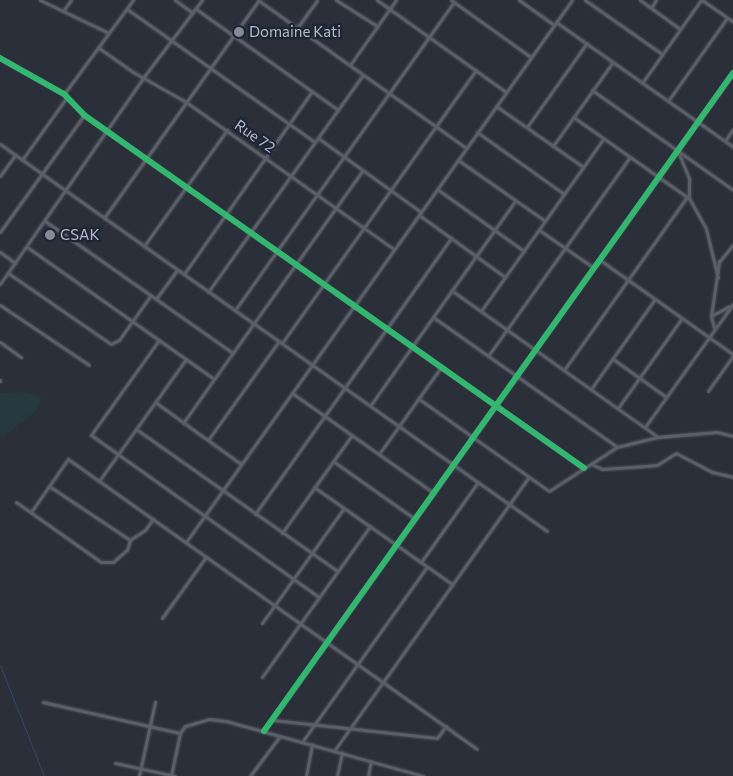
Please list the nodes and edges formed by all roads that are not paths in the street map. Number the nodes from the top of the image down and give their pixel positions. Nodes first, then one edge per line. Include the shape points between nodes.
1 (40, 0) edge
2 (71, 0) edge
3 (133, 0) edge
4 (175, 0) edge
5 (202, 0) edge
6 (258, 0) edge
7 (317, 0) edge
8 (336, 0) edge
9 (377, 0) edge
10 (396, 0) edge
11 (519, 0) edge
12 (572, 0) edge
13 (585, 0) edge
14 (640, 0) edge
15 (656, 0) edge
16 (701, 0) edge
17 (452, 1) edge
18 (651, 8) junction
19 (127, 9) junction
20 (390, 9) junction
21 (63, 10) junction
22 (195, 11) junction
23 (727, 18) junction
24 (733, 22) edge
25 (555, 23) junction
26 (377, 26) junction
27 (297, 28) junction
28 (680, 28) junction
29 (110, 33) junction
30 (233, 36) junction
31 (429, 37) junction
32 (173, 42) junction
33 (587, 44) junction
34 (99, 48) junction
35 (662, 54) junction
36 (531, 57) junction
37 (0, 58) edge
38 (613, 62) junction
39 (350, 65) junction
40 (210, 68) junction
41 (476, 70) junction
42 (733, 73) edge
43 (363, 74) junction
44 (143, 78) junction
45 (642, 82) junction
46 (592, 90) junction
47 (312, 91) junction
48 (506, 92) junction
49 (389, 93) junction
50 (65, 96) junction
51 (668, 101) junction
52 (186, 102) junction
53 (496, 106) junction
54 (338, 110) junction
55 (84, 115) junction
56 (574, 117) junction
57 (698, 122) junction
58 (289, 124) junction
59 (436, 126) junction
60 (527, 127) junction
61 (733, 129) edge
62 (227, 130) junction
63 (108, 132) junction
64 (477, 132) junction
65 (604, 138) junction
66 (316, 140) junction
67 (725, 141) junction
68 (0, 144) edge
69 (553, 146) junction
70 (733, 147) edge
71 (466, 148) junction
72 (678, 151) junction
73 (15, 155) junction
74 (344, 157) junction
75 (630, 157) junction
76 (146, 158) junction
77 (265, 158) junction
78 (22, 160) junction
79 (458, 160) junction
80 (583, 167) junction
81 (363, 170) junction
82 (42, 174) junction
83 (0, 176) edge
84 (291, 176) junction
85 (659, 177) junction
86 (186, 187) junction
87 (437, 189) junction
88 (391, 190) junction
89 (733, 190) edge
90 (66, 191) junction
91 (317, 194) junction
92 (564, 194) junction
93 (515, 201) junction
94 (336, 208) junction
95 (420, 213) junction
96 (225, 215) junction
97 (104, 218) junction
98 (45, 221) junction
99 (545, 222) junction
100 (364, 228) junction
101 (1, 230) edge
102 (494, 230) junction
103 (539, 230) junction
104 (250, 233) junction
105 (451, 238) junction
106 (733, 244) edge
107 (144, 246) junction
108 (27, 247) junction
109 (565, 248) junction
110 (394, 249) junction
111 (277, 251) junction
112 (524, 251) junction
113 (0, 252) edge
114 (476, 256) junction
115 (600, 260) junction
116 (15, 263) junction
117 (296, 265) junction
118 (594, 268) junction
119 (177, 270) junction
120 (8, 273) junction
121 (184, 274) junction
122 (506, 277) junction
123 (718, 278) junction
124 (628, 280) junction
125 (0, 284) edge
126 (324, 284) junction
127 (452, 290) junction
128 (208, 292) junction
129 (151, 295) junction
130 (156, 299) junction
131 (656, 299) junction
132 (0, 305) edge
133 (733, 305) edge
134 (354, 306) junction
135 (235, 310) junction
136 (481, 311) junction
137 (711, 316) junction
138 (433, 317) junction
139 (682, 318) junction
140 (132, 321) junction
141 (254, 324) junction
142 (387, 329) junction
143 (714, 329) junction
144 (507, 330) junction
145 (709, 337) junction
146 (159, 340) junction
147 (0, 342) edge
148 (280, 342) junction
149 (412, 346) junction
150 (536, 350) junction
151 (233, 353) junction
152 (733, 355) edge
153 (488, 356) junction
154 (20, 357) dead end
155 (186, 359) junction
156 (612, 359) junction
157 (89, 365) dead end
158 (312, 365) junction
159 (441, 367) junction
160 (564, 370) junction
161 (517, 377) junction
162 (639, 378) junction
163 (214, 379) junction
164 (345, 388) junction
165 (591, 389) junction
166 (708, 391) dead end
167 (292, 393) junction
168 (666, 397) junction
169 (419, 399) junction
170 (155, 402) junction
171 (370, 406) junction
172 (496, 406) junction
173 (618, 408) junction
174 (325, 416) junction
175 (183, 423) junction
176 (399, 426) junction
177 (645, 427) junction
178 (136, 429) junction
179 (352, 435) junction
180 (733, 436) edge
181 (474, 437) junction
182 (658, 437) junction
183 (208, 440) junction
184 (617, 447) junction
185 (379, 454) junction
186 (117, 455) junction
187 (333, 461) junction
188 (242, 464) junction
189 (590, 464) junction
190 (454, 465) junction
191 (584, 468) junction
192 (529, 476) junction
193 (733, 478) edge
194 (99, 481) junction
195 (478, 482) junction
196 (49, 486) junction
197 (314, 487) junction
198 (222, 490) junction
199 (434, 493) junction
200 (16, 502) dead end
201 (509, 504) junction
202 (344, 508) junction
203 (31, 512) junction
204 (255, 514) junction
205 (204, 516) junction
206 (153, 519) junction
207 (415, 519) junction
208 (370, 526) junction
209 (547, 531) dead end
210 (282, 532) junction
211 (130, 540) junction
212 (186, 542) junction
213 (397, 545) junction
214 (311, 553) junction
215 (206, 557) junction
216 (421, 562) junction
217 (427, 567) junction
218 (337, 571) junction
219 (293, 579) junction
220 (452, 584) junction
221 (318, 597) junction
222 (274, 605) junction
223 (162, 618) dead end
224 (262, 623) dead end
225 (300, 623) junction
226 (328, 643) junction
227 (358, 664) junction
228 (262, 677) dead end
229 (383, 682) junction
230 (43, 702) dead end
231 (155, 702) dead end
232 (273, 720) junction
233 (315, 725) junction
234 (150, 726) junction
235 (446, 726) junction
236 (350, 728) junction
237 (264, 731) junction
238 (180, 733) junction
239 (280, 736) junction
240 (302, 742) junction
241 (312, 745) junction
242 (477, 748) dead end
243 (334, 751) junction
244 (342, 753) junction
245 (371, 761) junction
246 (115, 763) dead end
247 (140, 768) junction
248 (139, 776) edge
249 (172, 776) edge
250 (250, 776) edge
251 (306, 776) edge
252 (337, 776) edge
253 (368, 776) edge
254 (423, 776) edge

1 - 21 street
2 - 21 street
3 - 19 street
4 - 22 street
5 - 22 street
6 - 27 street
6 - 30 street
7 - 27 street
8 - 26 street
9 - 20 street
10 - 20 street
11 - 25 street
12 - 25 street
13 - 35 street
14 - 18 street
15 - 18 street
16 - 23 street
16 - 28 street
17 - 31 street
17 - 36 street
18 - 28 street
19 - 29 street
19 - 32 street
20 - 26 street
20 - 31 street
21 - 29 street
22 - 30 street
22 - 32 street
23 - 24 street
23 - 51 street
25 - 33 street
25 - 36 street
26 - 39 street
27 - 39 street
28 - 35 street
29 - 34 street
30 - 40 street
30 - 47 street
31 - 41 street
31 - 49 street
32 - 40 street
32 - 44 street
33 - 38 street
33 - 60 street
34 - 44 street, Rue 72
34 - 50 street
35 - 45 street
36 - 48 street
37 - 50 street
38 - 45 street
38 - 46 street
39 - 43 street
40 - 52 street
40 - 58 street
41 - 48 street
41 - 59 street
42 - 57 street
43 - 49 street
43 - 54 street
44 - 52 street, Rue 72
44 - 63 street
45 - 51 street
46 - 56 street
46 - 72 street
47 - 54 street
47 - 58 street
48 - 53 street
49 - 59 street
49 - 74 street
50 - 55 street
50 - 78 street
51 - 57 street
52 - 62 street, Rue 72
52 - 76 street
53 - 60 street
53 - 64 street
54 - 66 street
55 - 63 street
55 - 82 street
56 - 65 street
56 - 69 street
57 - 67 street
57 - 72 street
58 - 66 street
58 - 77 street
59 - 71 street
59 - 88 street
60 - 69 street
61 - 67 street
62 - 77 street, Rue 72
62 - 86 street
63 - 76 street
63 - 90 street
64 - 71 street
64 - 92 street
65 - 75 street
65 - 80 street
66 - 74 street
66 - 84 street
67 - 70 street
68 - 73 street
69 - 80 street
71 - 79 street
72 - 85 street
72 - 89 street
72 - 123 street via 689,178 689,198 706,229
73 - 78 street
73 - 83 street
74 - 81 street
74 - 91 street
75 - 85 street
75 - 109 street
76 - 86 street
76 - 97 street
77 - 84 street, Rue 72
77 - 96 street
78 - 82 street
79 - 87 street
79 - 93 street
80 - 92 street
81 - 88 street
81 - 94 street
82 - 90 street
82 - 101 street
84 - 91 street, Rue 72
84 - 104 street
85 - 115 street
85 - 124 street via 687,197
86 - 96 street
86 - 107 street
87 - 95 street
87 - 102 street
88 - 95 street
88 - 100 street
90 - 97 street
90 - 98 street
91 - 94 street, Rue 72
91 - 111 street
92 - 99 street
93 - 99 street
93 - 102 street
94 - 100 street, Rue 72
94 - 117 street
95 - 105 street
95 - 110 street
96 - 104 street
96 - 121 street
97 - 107 street
98 - 108 street
98 - 129 street
99 - 103 street
100 - 110 street, Rue 72
100 - 126 street
102 - 112 street
102 - 114 street
103 - 109 street
103 - 112 street
104 - 111 street
104 - 128 street
105 - 114 street
105 - 142 street
106 - 123 street via 719,262
107 - 119 street
108 - 116 street
108 - 140 street
109 - 118 street
109 - 144 street
110 - 134 street
111 - 117 street
111 - 135 street
112 - 122 street
113 - 116 street
114 - 122 street
114 - 127 street
115 - 118 street
115 - 124 street
116 - 120 street
117 - 126 street
117 - 141 street
118 - 150 street
119 - 121 street
119 - 130 street
120 - 125 street
120 - 140 street via 111,344 119,340
121 - 128 street
122 - 136 street
123 - 137 street
124 - 131 street
124 - 160 street
126 - 134 street
126 - 148 street
127 - 136 street
127 - 138 street
128 - 135 street
129 - 130 street
129 - 140 street
130 - 151 street
131 - 139 street
131 - 156 street
132 - 157 street
133 - 137 street
133 - 143 street
134 - 142 street
134 - 158 street
135 - 141 street
136 - 144 street
137 - 143 street
138 - 149 street
138 - 153 street
139 - 145 street
139 - 162 street
140 - 146 street
141 - 148 street
141 - 151 street
142 - 149 street
142 - 164 street
143 - 145 street
144 - 150 street
144 - 153 street
145 - 152 street
145 - 168 street
146 - 155 street
146 - 186 street via 92,432 93,437
147 - 154 street
148 - 158 street
148 - 183 street
149 - 159 street
149 - 171 street
150 - 160 street
150 - 161 street
151 - 163 street
152 - 166 street
153 - 161 street
155 - 163 street
155 - 170 street
156 - 162 street
156 - 165 street
158 - 164 street
158 - 167 street
159 - 169 street
159 - 172 street
160 - 165 street
161 - 172 street
161 - 184 street
162 - 168 street
162 - 173 street
163 - 175 street
164 - 171 street
164 - 174 street
165 - 173 street
167 - 174 street
167 - 188 street
168 - 177 street
169 - 176 street
169 - 181 street
170 - 175 street
170 - 178 street
171 - 176 street
172 - 181 street
172 - 191 street
173 - 177 street
174 - 179 street
174 - 204 street
175 - 183 street
176 - 185 street
176 - 190 street
177 - 182 street
178 - 186 street
178 - 198 street
179 - 185 street
179 - 187 street
180 - 182 street via 717,432
181 - 190 street
181 - 192 street
182 - 184 street
183 - 188 street
184 - 189 street
185 - 199 street
186 - 194 street
186 - 205 street
187 - 197 street
187 - 207 street
188 - 198 street
189 - 191 street
189 - 193 street via 602,468 657,465 676,453 712,472
190 - 195 street
190 - 199 street
191 - 192 street via 549,491
192 - 201 street
194 - 196 street via 68,459
194 - 206 street
195 - 201 street
195 - 216 street
196 - 203 street
196 - 211 street
197 - 202 street
197 - 210 street
198 - 204 street
198 - 205 street
199 - 207 street
200 - 203 street
201 - 209 street
201 - 220 street
202 - 208 street
202 - 214 street
203 - 211 street via 105,564 113,562 127,550
204 - 210 street
205 - 212 street
205 - 219 street
206 - 211 street via 145,530
206 - 212 street
207 - 213 street
208 - 213 street
208 - 218 street
210 - 214 street
212 - 215 street
213 - 216 street
213 - 226 street
214 - 218 street
214 - 219 street
215 - 222 street
215 - 223 street
216 - 217 street
217 - 220 street
217 - 227 street
218 - 221 street
219 - 221 street
219 - 222 street
220 - 229 street
221 - 225 street
222 - 224 street
222 - 225 street
225 - 226 street
225 - 228 street
226 - 227 street
226 - 232 street
227 - 229 street
227 - 233 street
229 - 235 street
229 - 236 street
230 - 234 street
231 - 234 street
232 - 233 street
232 - 237 street
233 - 236 street
233 - 240 street
234 - 238 street
234 - 247 street
235 - 236 street via 437,738
235 - 242 street
236 - 243 street
237 - 238 street via 209,719 185,726
237 - 239 street
238 - 249 street
239 - 240 street
239 - 250 street
240 - 241 street
241 - 243 street
241 - 251 street
243 - 244 street
244 - 245 street
244 - 252 street
245 - 253 street
245 - 254 street
246 - 247 street
247 - 248 street
247 - 249 street

